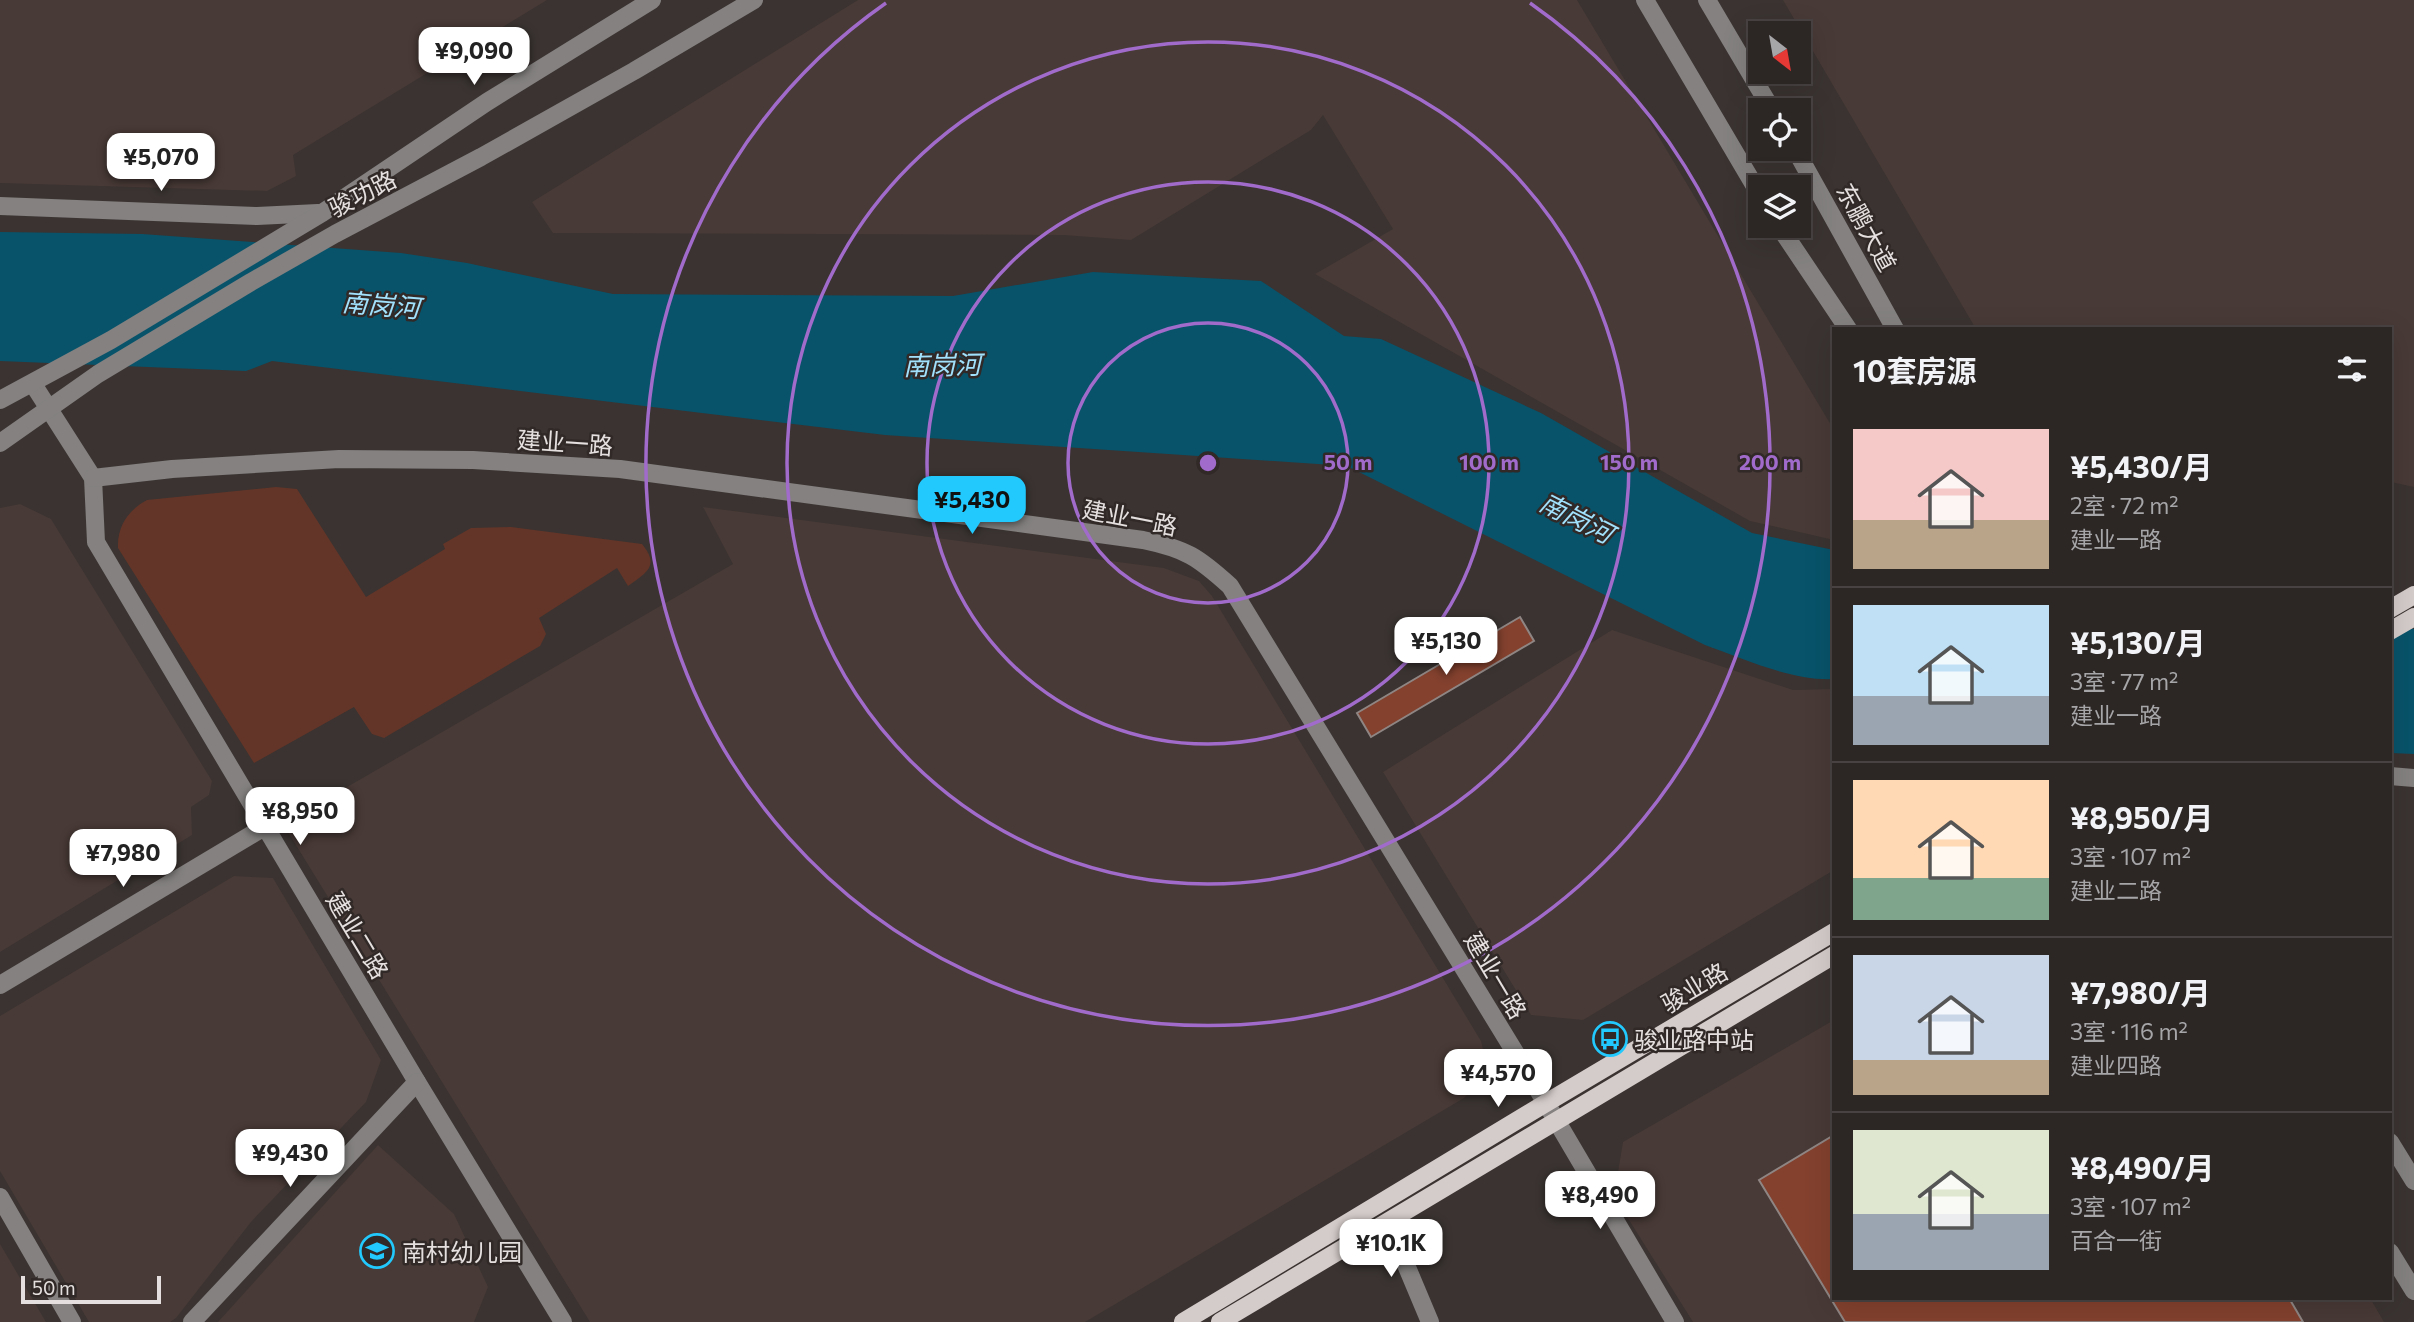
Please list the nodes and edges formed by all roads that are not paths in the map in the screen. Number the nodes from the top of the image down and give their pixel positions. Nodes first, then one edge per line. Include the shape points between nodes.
1 (652, 0) edge
2 (754, 0) edge
3 (1645, 0) edge
4 (1707, 0) edge
5 (1765, 98) edge
6 (1802, 161) edge
7 (1748, 175) edge
8 (0, 206) edge
9 (322, 213) junction
10 (1786, 238) edge
11 (1847, 327) edge
12 (1894, 327) edge
13 (33, 384) junction
14 (0, 400) edge
15 (50, 408) junction
16 (0, 443) edge
17 (93, 478) junction
18 (2414, 595) edge
19 (2392, 608) edge
20 (2411, 619) edge
21 (2392, 630) edge
22 (2392, 776) edge
23 (2414, 779) edge
24 (265, 826) junction
25 (1832, 933) edge
26 (1832, 955) edge
27 (0, 985) edge
28 (417, 1082) junction
29 (1545, 1103) junction
30 (1557, 1121) junction
31 (2392, 1145) edge
32 (2414, 1181) edge
33 (0, 1198) edge
34 (1388, 1222) junction
35 (2392, 1255) edge
36 (2414, 1292) edge
37 (72, 1322) edge
38 (192, 1322) edge
39 (563, 1322) edge
40 (1183, 1322) edge
41 (1220, 1322) edge
42 (1430, 1322) edge
43 (1675, 1322) edge

1 - 9 street, 骏功路 via 487,102
2 - 15 street, 骏功路 via 481,157 335,234 98,374
3 - 7 street
4 - 5 street
6 - 12 street, 东鹏大道
8 - 9 street via 257,216
9 - 13 street, 骏功路
10 - 11 street
13 - 14 street, 骏功路
13 - 15 street, 建业二路
15 - 16 street, 骏功路
15 - 17 street, 建业二路
17 - 24 street, 建业二路 via 96,542
17 - 29 street, 建业一路 via 338,459 473,460 634,471 1168,545 1199,559 1230,586
18 - 19 main road
20 - 21 main road
22 - 23 street
24 - 27 street
24 - 28 street, 建业二路
25 - 29 main road, 骏业路
26 - 30 main road, 骏业路
28 - 38 street
28 - 39 street, 建业二路
29 - 30 street, 建业一路
29 - 40 main road, 骏业路
30 - 34 main road, 骏业路
30 - 43 street, 建业一路
31 - 32 street
33 - 37 street
34 - 41 main road, 骏业路
34 - 42 street
35 - 36 street

